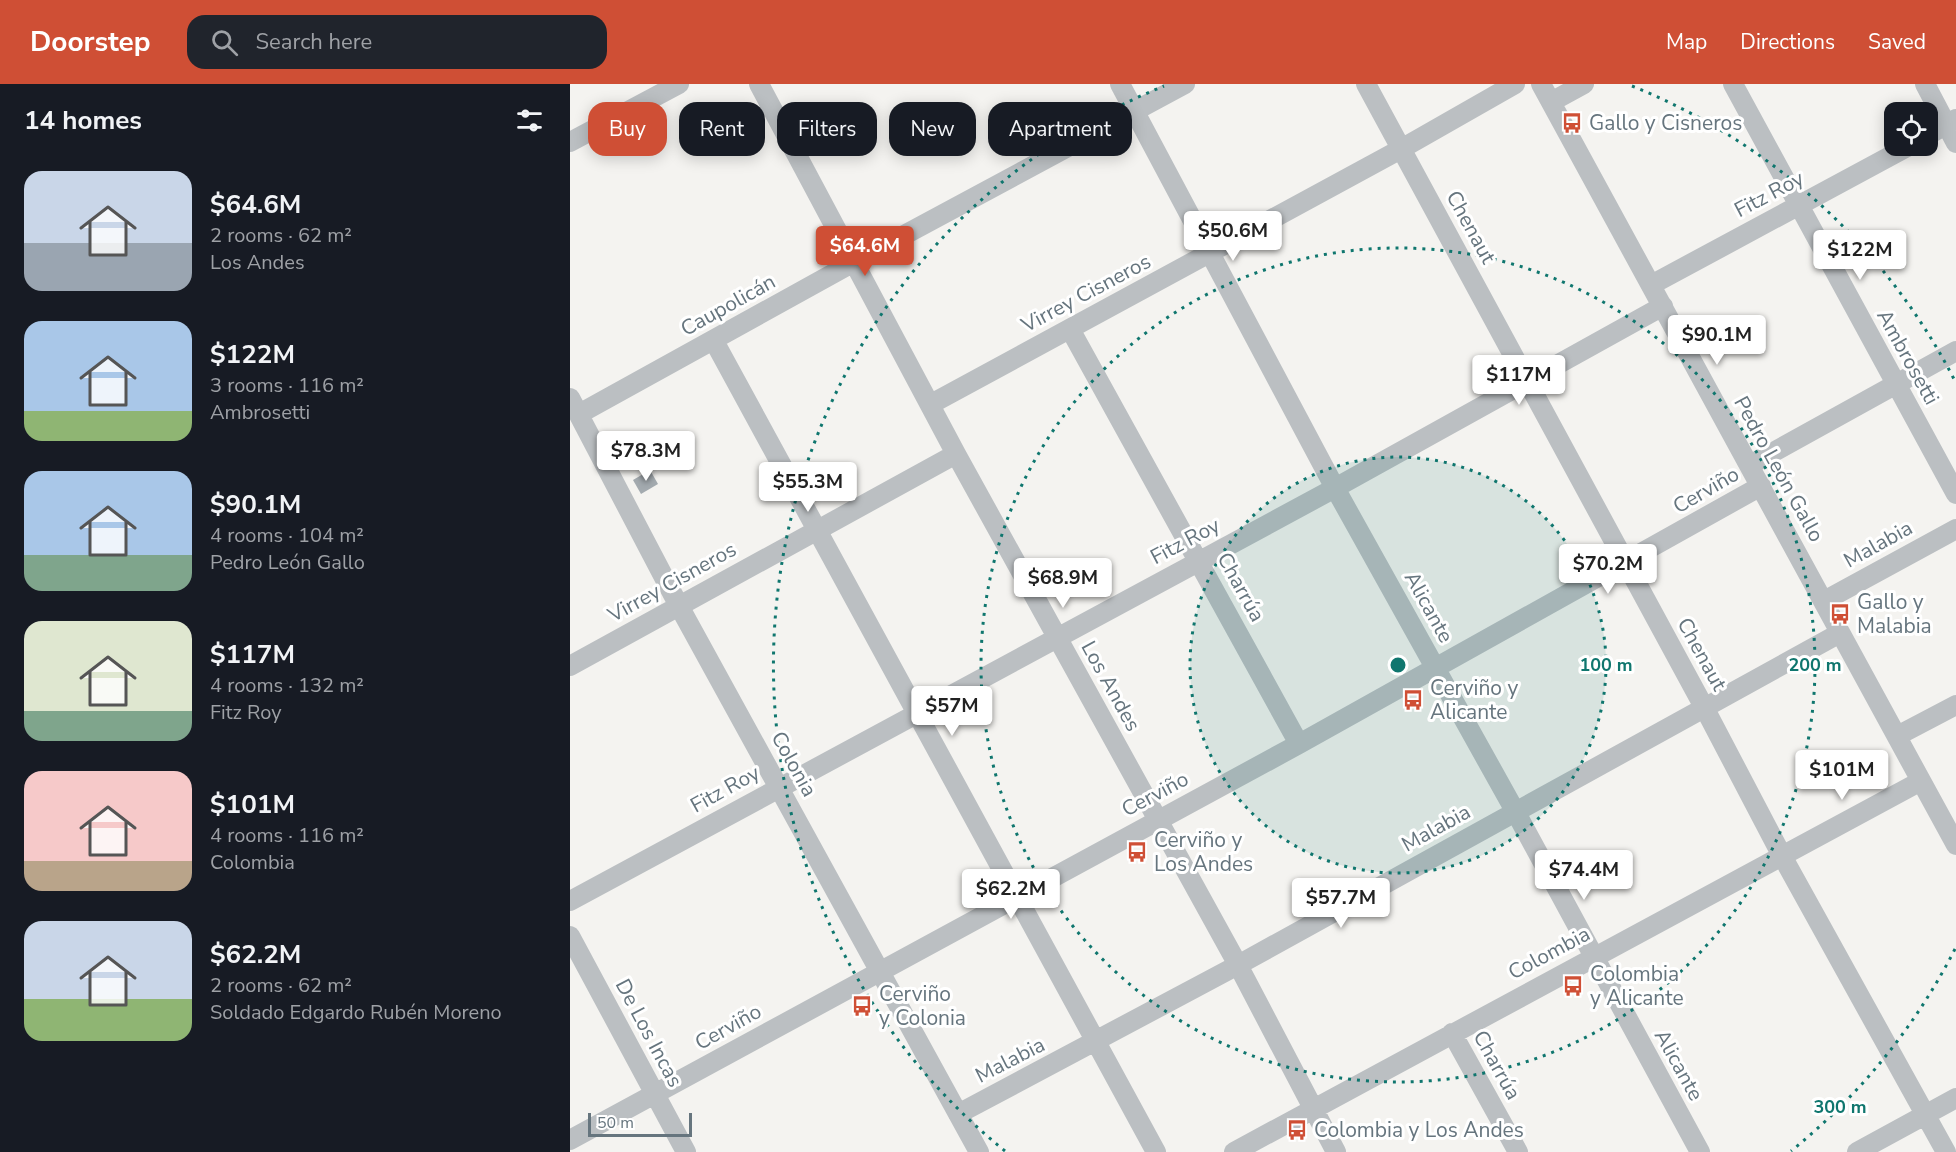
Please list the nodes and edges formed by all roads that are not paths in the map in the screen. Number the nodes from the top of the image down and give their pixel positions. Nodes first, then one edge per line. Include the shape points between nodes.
1 (679, 84) edge
2 (759, 84) edge
3 (1120, 84) edge
4 (1185, 84) edge
5 (1366, 84) edge
6 (1515, 84) edge
7 (1541, 84) edge
8 (1584, 84) edge
9 (1733, 84) edge
10 (1925, 84) edge
11 (1551, 102) junction
12 (1135, 112) junction
13 (1951, 122) edge
14 (570, 142) edge
15 (1956, 143) edge
16 (1401, 149) junction
17 (1891, 156) edge
18 (1798, 207) junction
19 (1211, 254) junction
20 (854, 262) junction
21 (1651, 285) junction
22 (1663, 306) junction
23 (1070, 329) junction
24 (714, 341) junction
25 (1956, 351) edge
26 (1528, 382) junction
27 (1895, 384) junction
28 (931, 404) junction
29 (575, 406) edge
30 (956, 454) junction
31 (1750, 465) junction
32 (1761, 486) junction
33 (1335, 488) junction
34 (1956, 494) edge
35 (819, 529) junction
36 (1956, 529) edge
37 (1199, 561) junction
38 (1625, 564) junction
39 (1824, 601) junction
40 (678, 606) junction
41 (1840, 633) junction
42 (1057, 637) junction
43 (570, 666) edge
44 (1435, 668) junction
45 (1956, 705) edge
46 (1706, 710) junction
47 (917, 713) junction
48 (1897, 736) junction
49 (1299, 744) junction
50 (1921, 781) junction
51 (779, 787) junction
52 (1515, 811) junction
53 (1158, 820) junction
54 (1956, 845) edge
55 (1781, 854) junction
56 (1016, 896) junction
57 (570, 901) edge
58 (570, 936) edge
59 (1592, 957) junction
60 (1238, 965) junction
61 (879, 972) junction
62 (1452, 1033) junction
63 (1095, 1043) junction
64 (655, 1095) junction
65 (1956, 1098) edge
66 (1314, 1110) junction
67 (958, 1114) junction
68 (1926, 1114) junction
69 (570, 1140) edge
70 (686, 1152) edge
71 (979, 1152) edge
72 (1156, 1152) edge
73 (1234, 1152) edge
74 (1336, 1152) edge
75 (1518, 1152) edge
76 (1700, 1152) edge
77 (1857, 1152) edge
78 (1946, 1152) edge

1 - 14 street
2 - 20 street, Los Andes
3 - 12 street, Alicante
4 - 12 street, Caupolicán
5 - 16 street, Chenaut
6 - 16 street, Virrey Cisneros
7 - 11 street, Pedro León Gallo
8 - 11 street
9 - 18 street, Ambrosetti
10 - 13 street
11 - 21 street, Pedro León Gallo
12 - 19 street, Alicante
12 - 20 street, Caupolicán
13 - 15 street
16 - 19 street, Virrey Cisneros
16 - 26 street, Chenaut
17 - 18 street, Fitz Roy
18 - 21 street, Fitz Roy
18 - 27 street, Ambrosetti
19 - 23 street, Virrey Cisneros
19 - 33 street, Alicante
20 - 24 street, Caupolicán
20 - 28 street, Los Andes
21 - 22 street, Pedro León Gallo
22 - 26 street, Fitz Roy
22 - 31 street, Pedro León Gallo
23 - 28 street, Virrey Cisneros
23 - 37 street, Charrúa
24 - 29 street, Caupolicán
24 - 35 street
25 - 27 street, Cerviño
26 - 33 street, Fitz Roy
26 - 38 street, Chenaut
27 - 31 street, Cerviño
27 - 34 street, Ambrosetti
28 - 30 street, Los Andes
29 - 40 street, Colonia
30 - 35 street, Virrey Cisneros
30 - 42 street, Los Andes
31 - 32 street, Pedro León Gallo
32 - 38 street, Cerviño
32 - 39 street, Pedro León Gallo
33 - 37 street, Fitz Roy
33 - 44 street, Alicante
35 - 40 street, Virrey Cisneros
35 - 47 street
36 - 39 street, Malabia
37 - 42 street, Fitz Roy
37 - 49 street, Charrúa
38 - 44 street, Cerviño
38 - 46 street, Chenaut
39 - 41 street, Pedro León Gallo
40 - 43 street, Virrey Cisneros
40 - 51 street, Colonia
41 - 46 street, Malabia
41 - 48 street, Pedro León Gallo
42 - 47 street, Fitz Roy
42 - 53 street, Los Andes
44 - 49 street, Cerviño
44 - 52 street, Alicante
45 - 48 street
46 - 52 street, Malabia
46 - 55 street, Chenaut
47 - 51 street, Fitz Roy
47 - 56 street
48 - 50 street, Pedro León Gallo
49 - 53 street, Cerviño
50 - 54 street, Pedro León Gallo
50 - 55 street, Colombia
51 - 57 street, Fitz Roy
51 - 61 street, Colonia
52 - 59 street, Alicante
52 - 60 street, Malabia
53 - 56 street, Cerviño
53 - 60 street, Los Andes
55 - 59 street, Colombia
55 - 68 street, Chenaut
56 - 61 street, Cerviño
56 - 63 street
58 - 64 street, De Los Incas
59 - 62 street, Colombia
59 - 76 street, Alicante
60 - 63 street, Malabia
60 - 66 street, Los Andes
61 - 64 street, Cerviño
61 - 67 street, Colonia
62 - 66 street, Colombia
62 - 75 street, Charrúa
63 - 67 street, Malabia
63 - 72 street
64 - 69 street, Cerviño
64 - 70 street, De Los Incas
65 - 68 street
66 - 73 street, Colombia
66 - 74 street, Los Andes
67 - 71 street, Colonia
68 - 77 street
68 - 78 street, Chenaut

